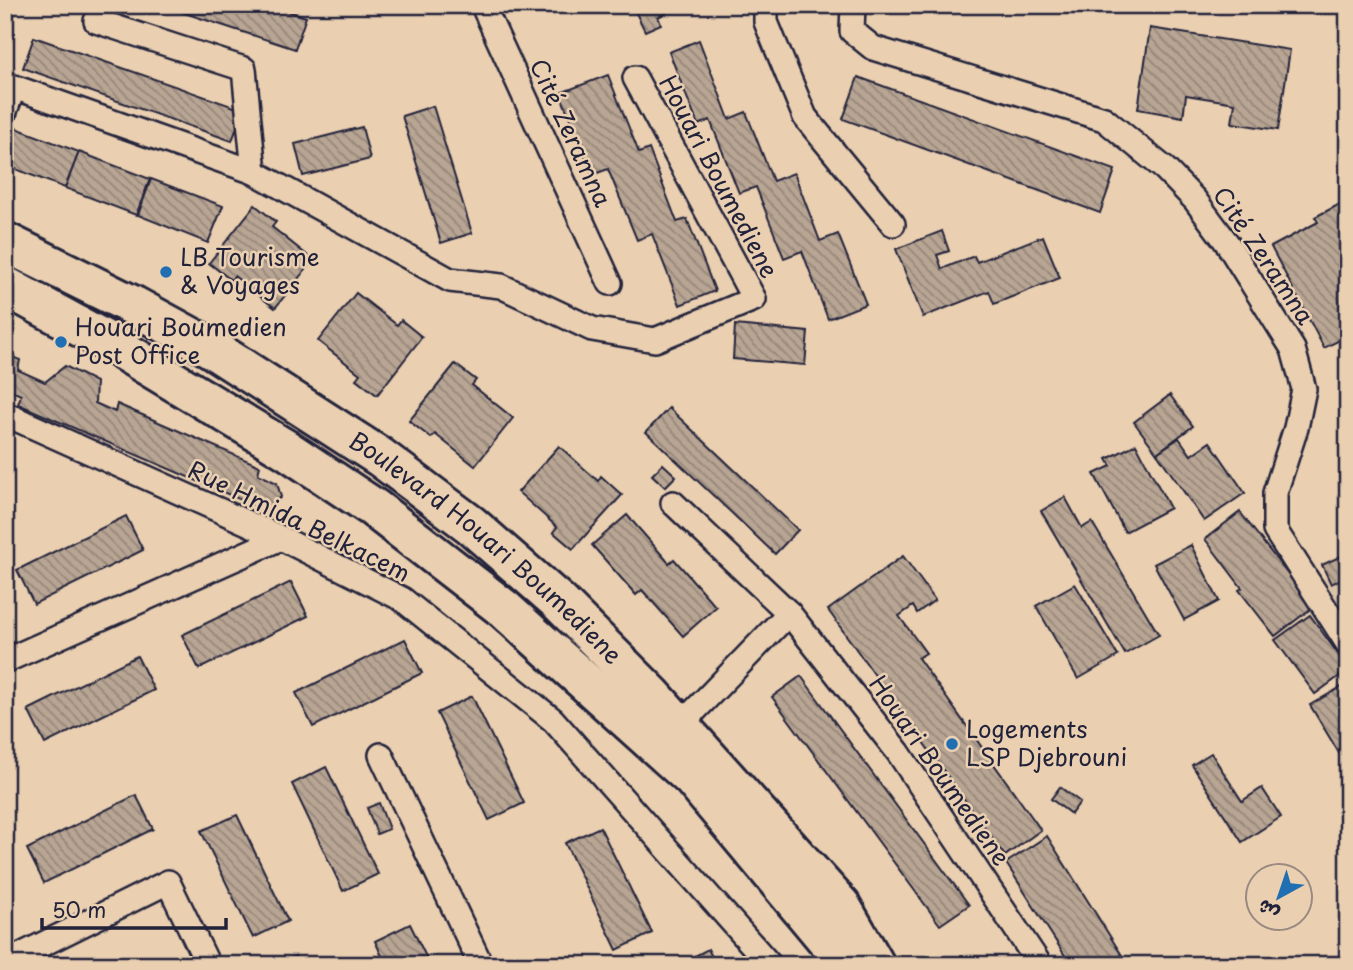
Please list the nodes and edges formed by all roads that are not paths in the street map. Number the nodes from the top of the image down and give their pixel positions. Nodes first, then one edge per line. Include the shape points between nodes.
1 (485, 5) edge
2 (766, 5) edge
3 (853, 5) edge
4 (96, 21) dead end
5 (635, 78) dead end
6 (5, 111) edge
7 (254, 172) junction
8 (893, 224) dead end
9 (5, 242) edge
10 (610, 283) dead end
11 (5, 286) edge
12 (5, 415) edge
13 (673, 503) dead end
14 (281, 538) junction
15 (789, 613) junction
16 (1348, 644) edge
17 (5, 661) edge
18 (669, 737) junction
19 (381, 755) dead end
20 (5, 963) edge
21 (208, 965) edge
22 (481, 965) edge
23 (770, 965) edge
24 (848, 965) edge
25 (875, 965) edge
26 (1040, 965) edge

1 - 10 street, Cité Zeramna
2 - 8 street via 766,22 806,117
3 - 16 street, Cité Zeramna via 852,31 873,48 1104,119 1195,200 1293,349 1304,388 1276,493 1275,530
4 - 7 street via 244,69
5 - 7 street, Houari Boumediene via 754,299 655,340 592,329 501,286 450,280
6 - 7 street, Houari Boumediene via 14,88
9 - 18 highway, Boulevard Houari Boumediene via 211,348 380,457 471,525 559,602
11 - 18 highway, Boulevard Houari Boumediene via 204,398 374,508
12 - 14 street, Rue Hmida Belkacem
13 - 15 street, Houari Boumediene
14 - 17 street
14 - 23 street, Rue Hmida Belkacem via 402,599 553,720
15 - 18 street
15 - 26 street, Houari Boumediene via 898,752
18 - 24 highway, Boulevard Houari Boumediene via 692,778
18 - 25 highway, Boulevard Houari Boumediene via 841,906
19 - 22 street
20 - 21 street via 168,882

